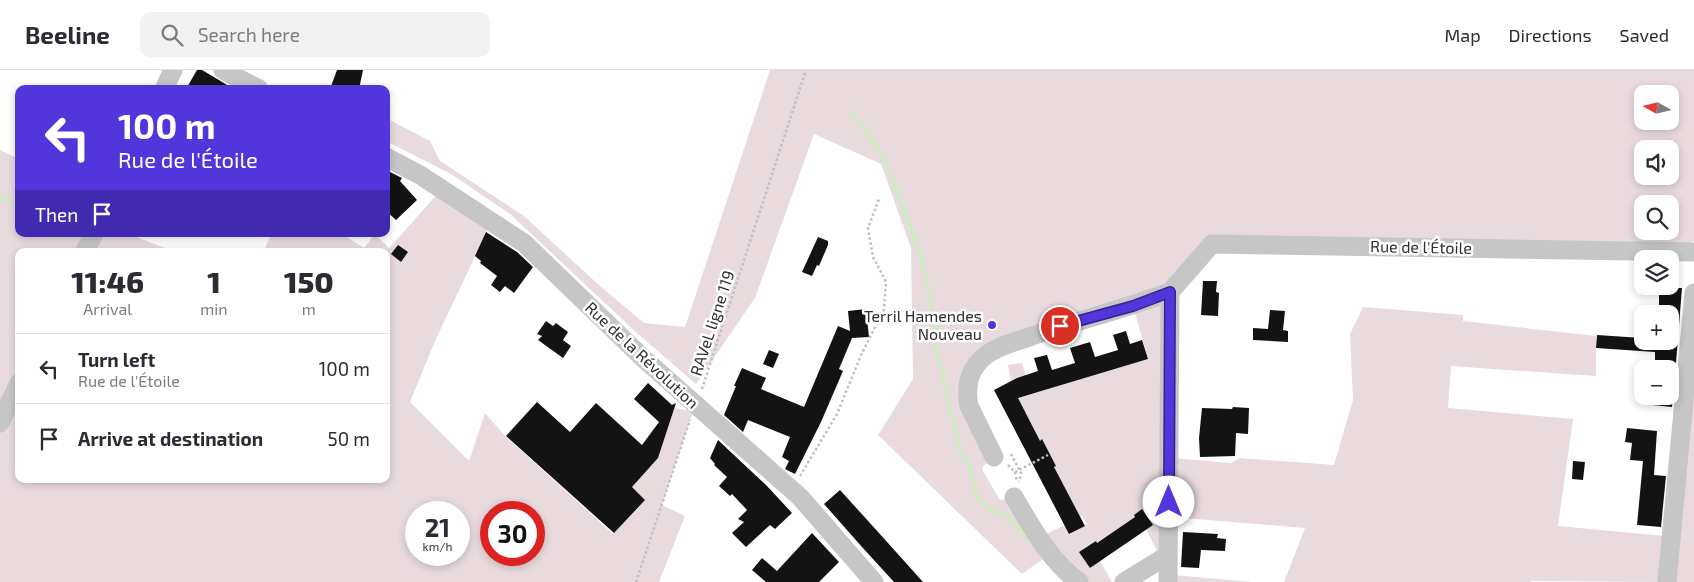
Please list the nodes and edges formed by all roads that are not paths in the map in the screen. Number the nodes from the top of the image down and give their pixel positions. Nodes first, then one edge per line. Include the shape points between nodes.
1 (173, 70) edge
2 (223, 70) edge
3 (166, 85) edge
4 (251, 85) edge
5 (390, 158) edge
6 (1694, 252) edge
7 (1170, 292) junction
8 (1694, 293) edge
9 (15, 391) edge
10 (0, 423) edge
11 (1002, 455) road end
12 (1014, 497) dead end
13 (1168, 555) junction
14 (874, 582) edge
15 (1079, 582) edge
16 (1124, 582) edge
17 (1168, 582) edge
18 (1667, 582) edge

1 - 3 street
2 - 4 street
5 - 14 street, Rue de la Révolution via 524,243 695,406 800,497
6 - 7 street, Rue de l'Étoile via 1212,244
7 - 11 street, Rue de l'Étoile via 1060,326 998,348 986,356 969,376 968,400
7 - 13 street
8 - 18 street
9 - 10 street
12 - 15 street via 1055,560
13 - 16 street
13 - 17 street

